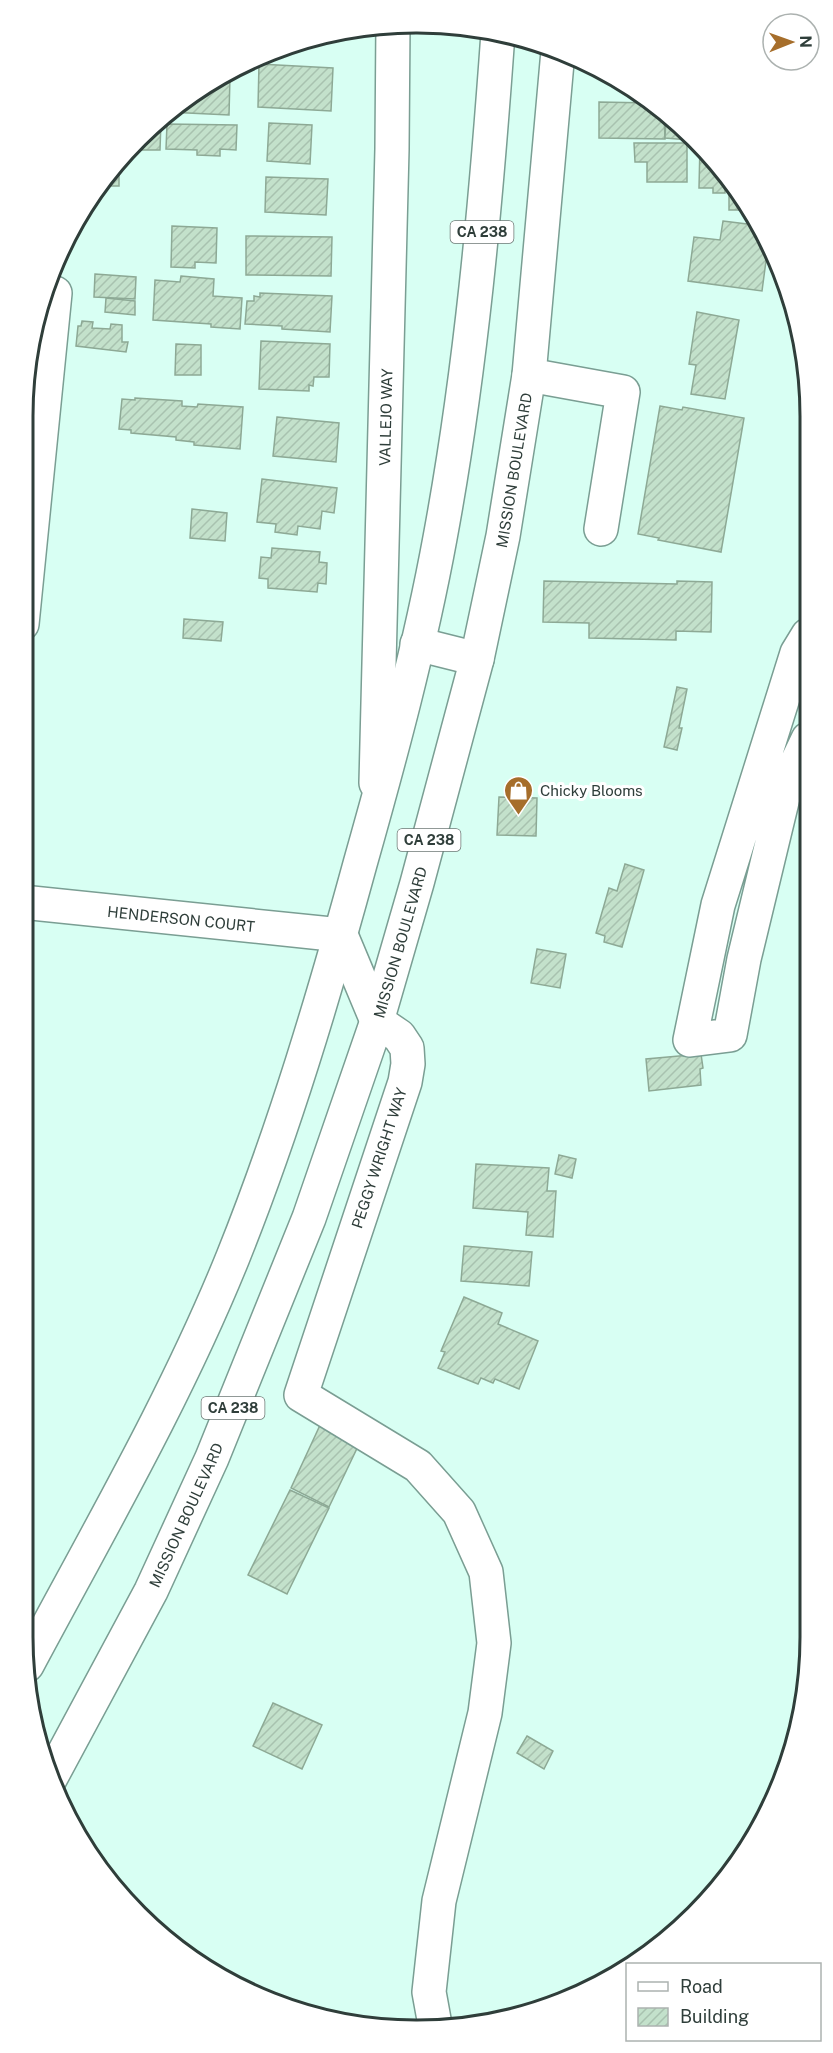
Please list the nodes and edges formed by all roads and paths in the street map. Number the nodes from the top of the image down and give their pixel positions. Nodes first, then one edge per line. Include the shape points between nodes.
1 (393, 34) edge
2 (497, 42) edge
3 (557, 60) edge
4 (55, 293) dead end
5 (530, 375) junction
6 (33, 514) edge
7 (601, 529) dead end
8 (417, 644) junction
9 (800, 648) edge
10 (477, 659) junction
11 (800, 756) edge
12 (376, 809) junction
13 (33, 903) edge
14 (341, 935) junction
15 (377, 1021) junction
16 (34, 1652) edge
17 (56, 1768) edge
18 (434, 2019) edge

1 - 12 main road, VALLEJO WAY
2 - 8 main road, CA 238 via 486,198 458,429
3 - 5 main road, MISSION BOULEVARD / CA 238
4 - 6 main road
5 - 7 main road via 623,392
5 - 10 main road, MISSION BOULEVARD / CA 238
8 - 10 main road
8 - 12 main road, CA 238
9 - 11 main road via 718,905 690,1040 730,1035 786,785
10 - 15 main road, MISSION BOULEVARD / CA 238
12 - 14 main road, CA 238
13 - 14 main road, HENDERSON COURT
14 - 15 main road
14 - 16 main road, CA 238 via 263,1173 211,1308 193,1350
15 - 17 main road, MISSION BOULEVARD / CA 238 via 309,1218 212,1458 151,1591
15 - 18 main road, PEGGY WRIGHT WAY via 399,1036 407,1048 405,1082 301,1395 418,1466 459,1512 486,1572 494,1644 485,1713 439,1901 429,1992

